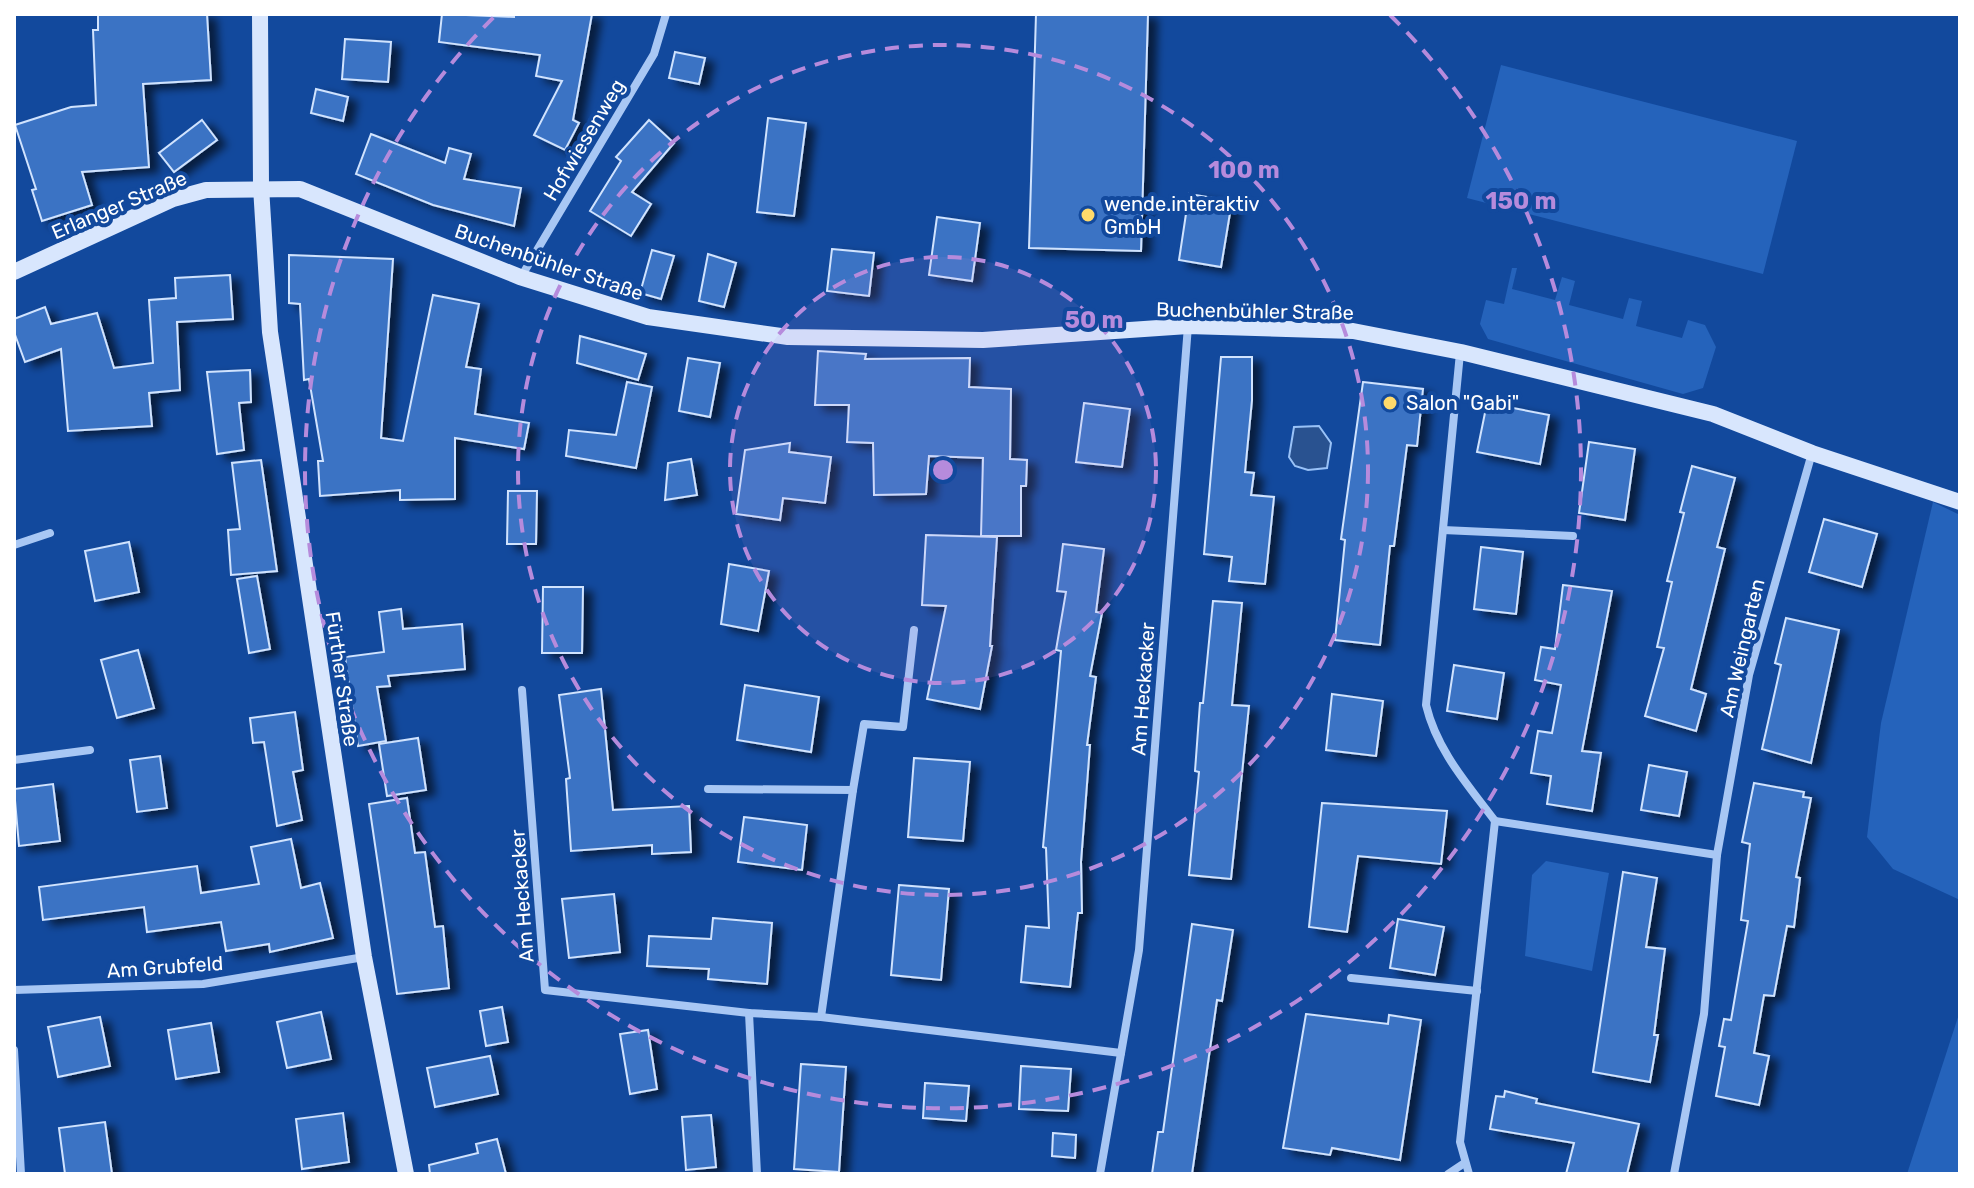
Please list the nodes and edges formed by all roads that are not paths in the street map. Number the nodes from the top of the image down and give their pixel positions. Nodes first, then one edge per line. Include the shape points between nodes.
1 (260, 14) edge
2 (666, 14) edge
3 (261, 187) junction
4 (14, 272) edge
5 (520, 277) junction
6 (1188, 326) junction
7 (1461, 352) junction
8 (1812, 453) junction
9 (1960, 502) edge
10 (1443, 530) junction
11 (50, 533) dead end
12 (1573, 536) dead end
13 (14, 545) edge
14 (914, 630) dead end
15 (522, 690) dead end
16 (90, 750) dead end
17 (14, 760) edge
18 (708, 789) dead end
19 (853, 790) junction
20 (1495, 821) junction
21 (1717, 855) junction
22 (364, 957) junction
23 (1351, 978) dead end
24 (14, 990) edge
25 (1477, 991) junction
26 (749, 1013) junction
27 (821, 1017) junction
28 (14, 1050) edge
29 (1121, 1053) junction
30 (1463, 1164) junction
31 (21, 1174) edge
32 (406, 1174) edge
33 (757, 1174) edge
34 (1100, 1174) edge
35 (1448, 1174) edge
36 (1469, 1174) edge
37 (1674, 1174) edge

1 - 3 street
2 - 5 street, Hofwiesenweg via 654,54
3 - 4 street, Erlanger Straße via 206,190 173,199
3 - 5 street, Buchenbühler Straße via 300,189
3 - 22 street, Fürther Straße via 270,332
5 - 6 street, Buchenbühler Straße via 648,317 788,337 983,340
6 - 7 street, Buchenbühler Straße via 1353,331
6 - 29 street, Am Heckacker via 1139,950
7 - 8 street, Buchenbühler Straße via 1713,414
7 - 10 street
8 - 9 street, Buchenbühler Straße
8 - 21 street, Am Weingarten via 1749,675
10 - 12 street
10 - 20 street via 1426,705 1444,753
11 - 13 street
14 - 19 street via 903,727 864,724
15 - 26 street, Am Heckacker via 545,990
16 - 17 street
18 - 19 street
19 - 27 street
20 - 21 street
20 - 25 street
21 - 37 street, Am Weingarten via 1704,1014
22 - 24 street, Am Grubfeld via 203,984
22 - 32 street, Fürther Straße
23 - 25 street
25 - 30 street via 1460,1142
26 - 27 street, Am Heckacker
26 - 33 street
27 - 29 street, Am Heckacker
28 - 31 street
29 - 34 street, Am Heckacker
30 - 35 street
30 - 36 street

